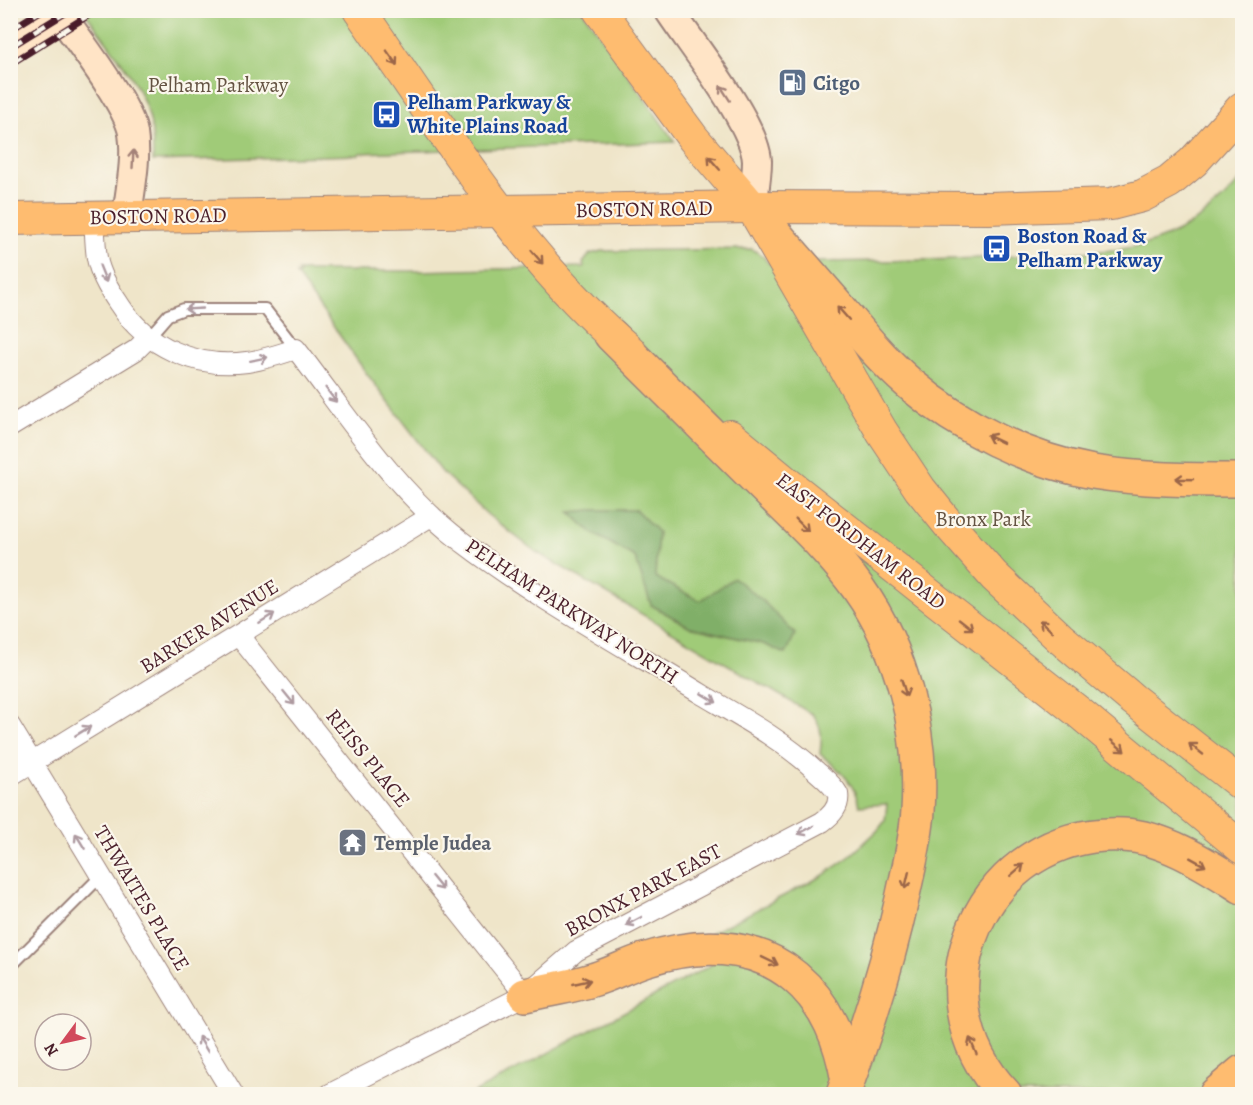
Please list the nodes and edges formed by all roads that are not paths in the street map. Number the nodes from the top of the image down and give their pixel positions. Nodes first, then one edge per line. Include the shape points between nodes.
1 (359, 10) edge
2 (599, 10) edge
3 (62, 12) edge
4 (673, 12) edge
5 (10, 46) edge
6 (1242, 108) edge
7 (752, 207) junction
8 (502, 211) junction
9 (94, 217) junction
10 (127, 217) junction
11 (10, 219) edge
12 (611, 335) junction
13 (148, 338) junction
14 (296, 349) junction
15 (10, 427) edge
16 (1242, 480) edge
17 (431, 516) junction
18 (239, 636) junction
19 (10, 726) edge
20 (33, 762) junction
21 (10, 776) edge
22 (1242, 785) edge
23 (835, 789) joint
24 (1242, 848) edge
25 (101, 876) junction
26 (1242, 887) edge
27 (10, 967) edge
28 (525, 995) junction
29 (1242, 1072) edge
30 (845, 1088) edge
31 (233, 1095) edge
32 (330, 1095) edge
33 (1005, 1095) edge
34 (1216, 1095) edge

1 -> 8 main road
7 -> 2 main road via 693,138
3 - 5 street
10 -> 3 street via 132,130 123,107
7 -> 4 street via 757,160 748,134
6 - 7 main road, BOSTON ROAD via 1182,173 1156,190 1128,201 989,208
7 - 8 main road, BOSTON ROAD
16 -> 7 highway via 1137,477 1091,471 1023,452 982,432 932,402 895,370
22 -> 7 main road via 1060,638 964,542 920,489 882,432
8 - 10 main road, BOSTON ROAD
8 -> 12 main road, EAST FORDHAM ROAD via 556,280
9 - 10 main road, BOSTON ROAD
9 - 11 main road, BOSTON ROAD
9 -> 13 street via 102,274 127,317
12 -> 24 main road, EAST FORDHAM ROAD via 787,483
12 -> 30 highway via 845,571 871,608 899,669 914,724 917,753 915,839 886,965
13 -> 14 street via 178,354 219,362 245,362
14 -> 13 lane via 265,309 184,309 168,315
13 - 15 street via 136,350
14 -> 17 street, PELHAM PARKWAY NORTH via 378,456
18 -> 17 street, BARKER AVENUE
17 -> 23 street, PELHAM PARKWAY NORTH via 528,588 783,743
20 -> 18 street, BARKER AVENUE
18 -> 28 street, REISS PLACE
19 - 20 street, THWAITES PLACE
20 - 21 street, BARKER AVENUE
25 -> 20 street, THWAITES PLACE
23 -> 28 street, BRONX PARK EAST via 837,806 822,822 576,951
25 - 27 lane
31 -> 25 street, THWAITES PLACE
33 -> 26 highway via 993,1083 972,1045 965,1025 961,985 974,926 995,891 1020,866 1069,841 1125,835 1178,851
28 -> 30 highway via 600,978 672,952 715,947 748,952 776,963 813,994 838,1039
28 - 32 street, BRONX PARK EAST
29 - 34 highway

